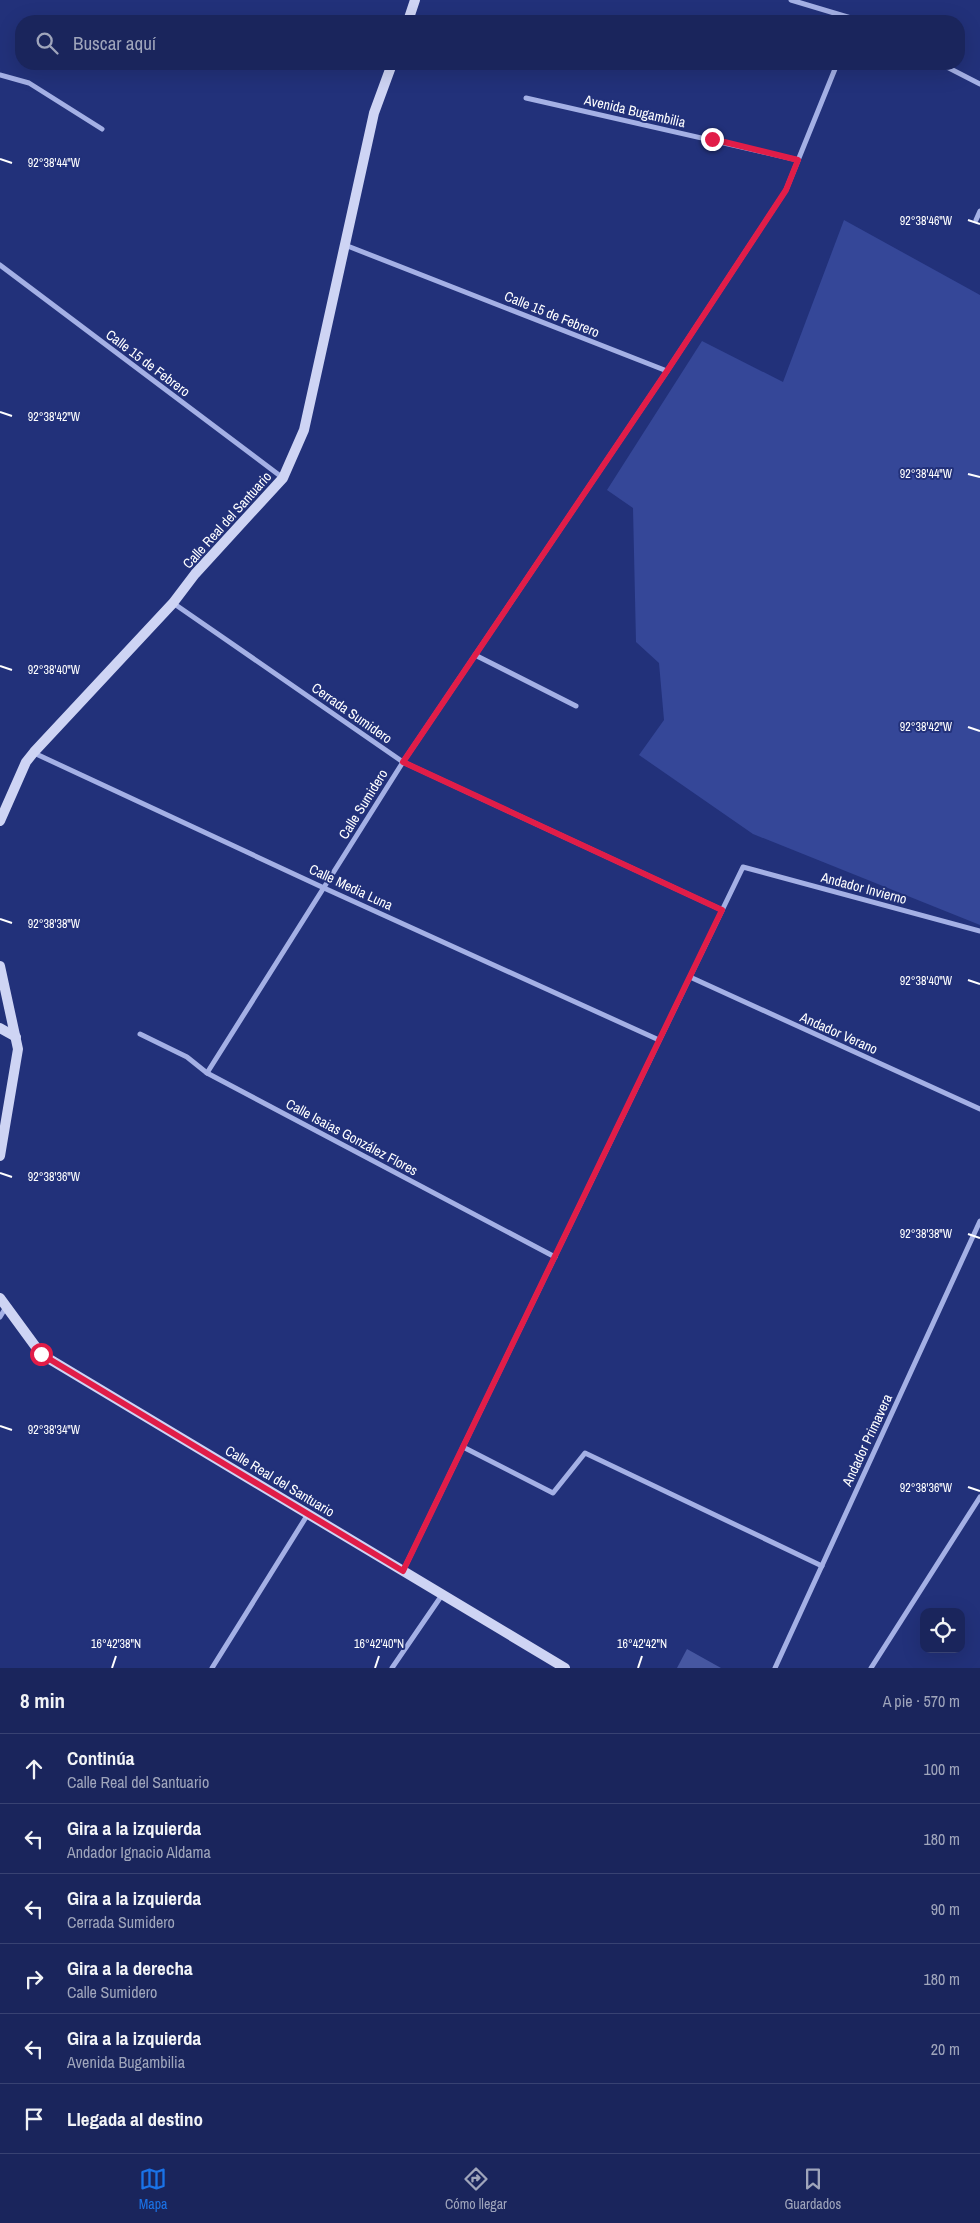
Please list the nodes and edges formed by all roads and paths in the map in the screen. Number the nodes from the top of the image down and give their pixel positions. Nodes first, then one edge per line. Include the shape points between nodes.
1 (416, 0) edge
2 (791, 0) edge
3 (410, 15) edge
4 (839, 15) edge
5 (390, 70) edge
6 (835, 70) edge
7 (953, 70) edge
8 (0, 75) edge
9 (980, 84) edge
10 (526, 98) dead end
11 (102, 129) dead end
12 (798, 160) junction
13 (980, 211) edge
14 (976, 220) dead end
15 (345, 245) junction
16 (0, 265) edge
17 (667, 371) junction
18 (283, 478) junction
19 (173, 603) junction
20 (475, 654) junction
21 (576, 706) dead end
22 (34, 752) junction
23 (403, 762) junction
24 (0, 821) edge
25 (324, 888) junction
26 (722, 910) junction
27 (980, 931) edge
28 (0, 966) edge
29 (690, 977) junction
30 (0, 1028) edge
31 (140, 1034) dead end
32 (16, 1037) junction
33 (659, 1040) junction
34 (207, 1073) junction
35 (980, 1110) edge
36 (0, 1156) edge
37 (980, 1221) edge
38 (555, 1257) junction
39 (3, 1302) edge
40 (0, 1317) edge
41 (463, 1447) junction
42 (980, 1497) edge
43 (308, 1514) junction
44 (822, 1566) junction
45 (403, 1571) junction
46 (442, 1594) junction
47 (212, 1668) edge
48 (392, 1668) edge
49 (565, 1668) edge
50 (775, 1668) edge
51 (872, 1668) edge

1 - 3 main road
2 - 4 street
5 - 15 main road, Calle Real del Santuario via 374,113
6 - 12 street, Calle Sumidero
7 - 9 street
8 - 11 street via 29,83
10 - 12 street, Avenida Bugambilia
12 - 17 street, Calle Sumidero via 786,190
13 - 14 street
15 - 17 street, Calle 15 de Febrero
15 - 18 main road, Calle Real del Santuario via 304,430
16 - 18 street, Calle 15 de Febrero
17 - 20 street, Calle Sumidero
18 - 19 main road, Calle Real del Santuario via 195,574
19 - 22 main road, Calle Real del Santuario
19 - 23 street, Cerrada Sumidero
20 - 21 street
20 - 23 street, Calle Sumidero
22 - 24 main road, Calle Real del Santuario via 26,762
22 - 25 street, Calle Media Luna
23 - 25 street, Calle Sumidero
23 - 26 street, Cerrada Sumidero
25 - 33 street, Calle Media Luna
25 - 34 street, Calle Sumidero
26 - 27 street, Andador Invierno via 743,867
26 - 29 street
28 - 32 main road
29 - 33 street
29 - 35 street, Andador Verano
30 - 32 main road
31 - 34 street, Calle Isaias González Flores via 188,1057
32 - 36 main road via 18,1049
33 - 38 street
34 - 38 street, Calle Isaias González Flores
37 - 44 street, Andador Primavera
38 - 41 street
39 - 40 street
39 - 43 main road, Calle Real del Santuario via 41,1354
41 - 44 street via 553,1493 585,1453
41 - 45 street
42 - 51 street
43 - 45 main road, Calle Real del Santuario
43 - 47 street
44 - 50 street, Andador Primavera
45 - 46 main road, Calle Real del Santuario
46 - 48 street
46 - 49 main road, Calle Real del Santuario

